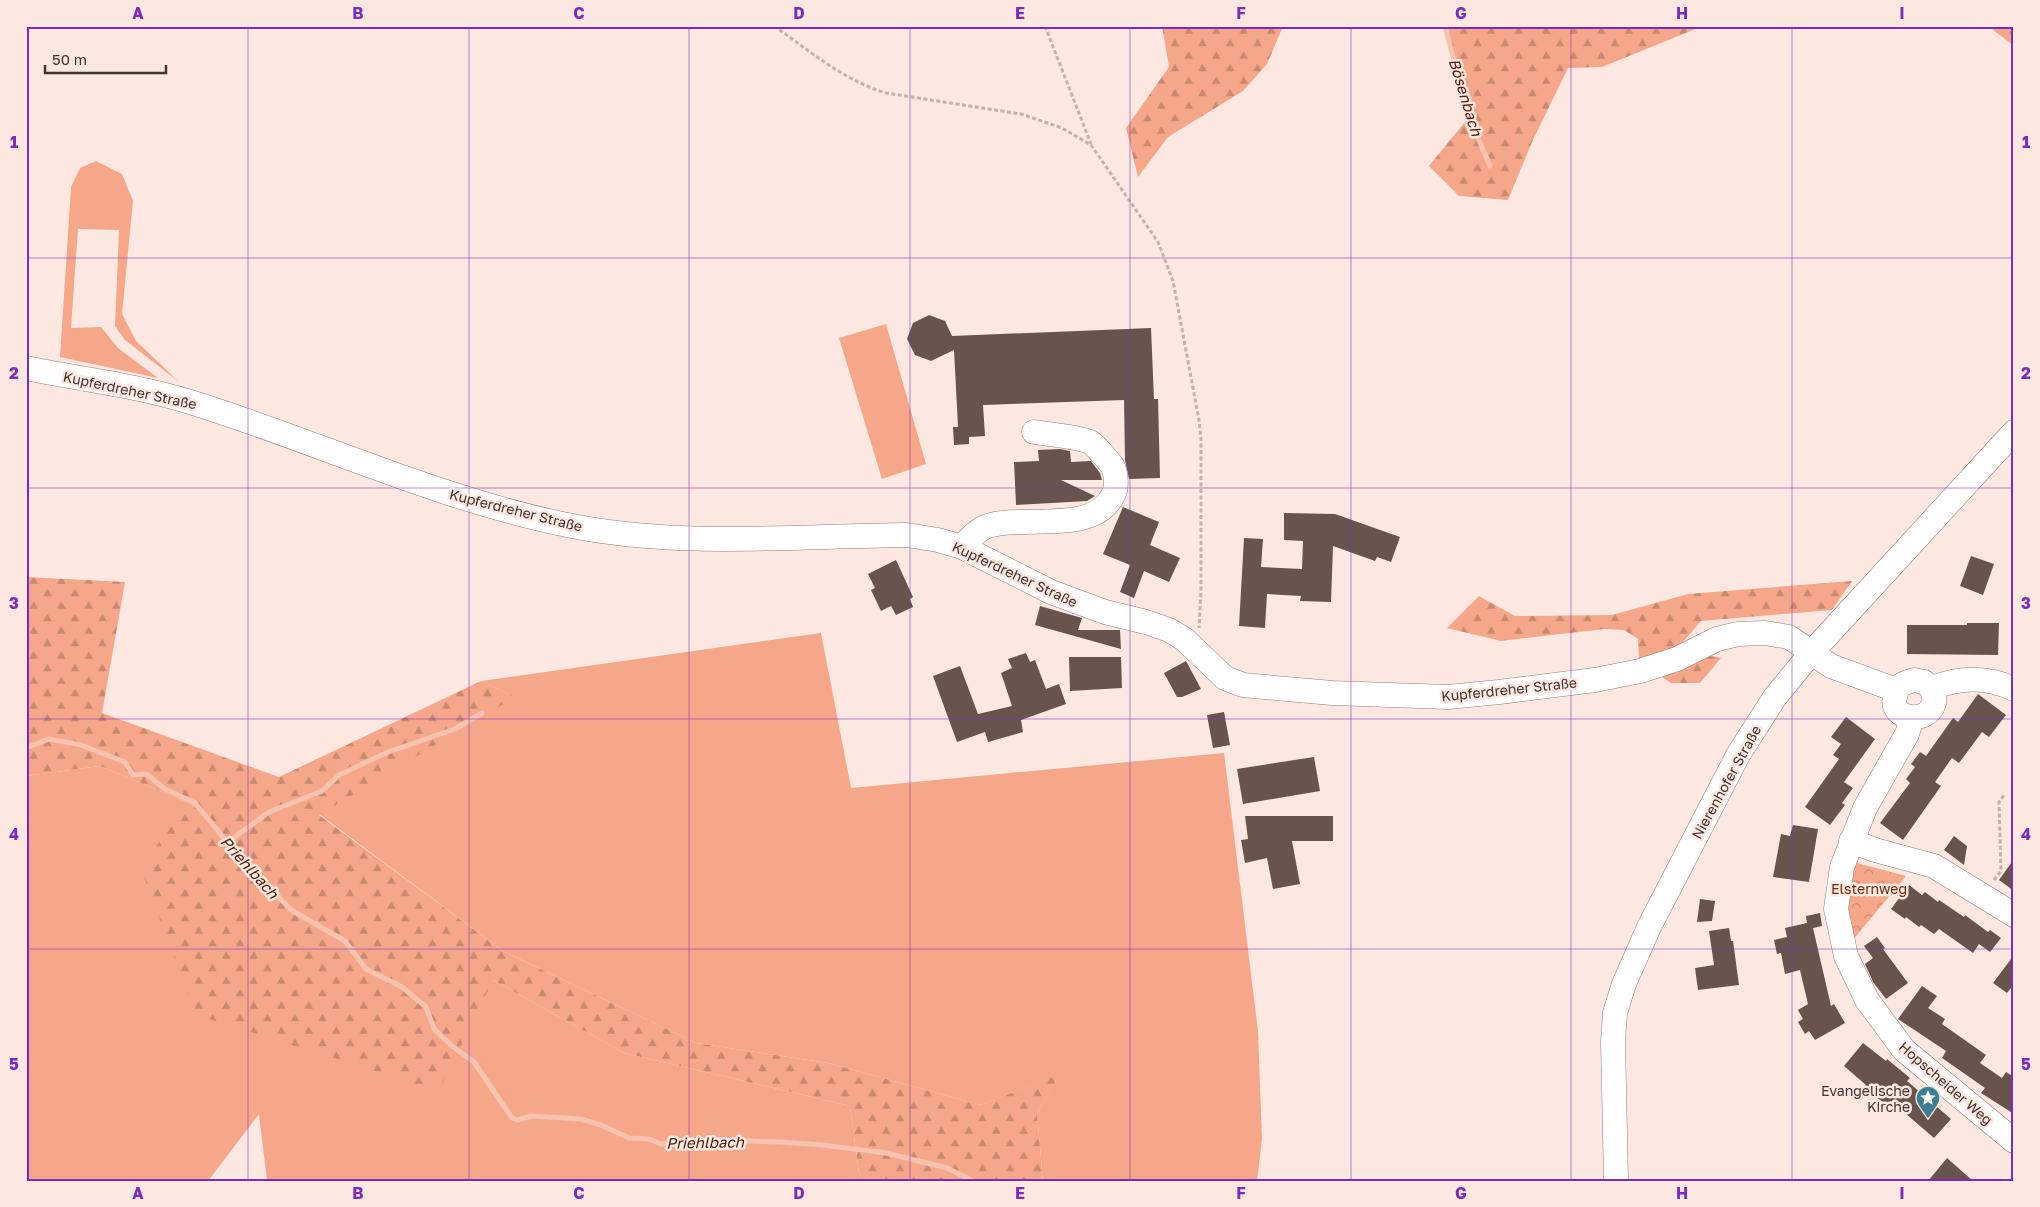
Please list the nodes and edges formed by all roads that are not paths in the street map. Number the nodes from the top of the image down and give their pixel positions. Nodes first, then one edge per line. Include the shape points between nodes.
1 (26, 368) edge
2 (1034, 432) dead end
3 (2014, 432) edge
4 (962, 547) junction
5 (1812, 652) junction
6 (1932, 688) junction
7 (1896, 690) junction
8 (2014, 690) edge
9 (1912, 718) junction
10 (1851, 841) junction
11 (2014, 915) edge
12 (2014, 1141) edge
13 (1616, 1181) edge

1 - 4 street, Kupferdreher Straße via 180,398 409,481 569,526 636,535 709,539 907,536
2 - 4 street via 1091,442 1114,468 1116,489 1110,502 1103,509 1078,519 987,526
3 - 5 street, Nierenhofer Straße
4 - 5 street, Kupferdreher Straße via 1051,592 1169,630 1184,639 1225,678 1243,685 1332,693 1448,697 1595,680 1640,671 1677,659 1717,639 1738,634 1765,633 1789,637
5 - 7 street, Kupferdreher Straße via 1831,666
5 - 13 street, Nierenhofer Straße via 1775,697 1738,755 1649,927 1624,984 1615,1013 1612,1041
6 - 7 street via 1914,680
6 - 8 street via 1960,679 1978,678
6 - 9 street via 1935,701 1931,710
7 - 9 street via 1895,708
9 - 10 street, Hopscheider Weg via 1907,734 1865,808
10 - 11 street via 1934,866
10 - 12 street, Hopscheider Weg via 1842,867 1836,909 1846,956 1867,1000 1904,1050

